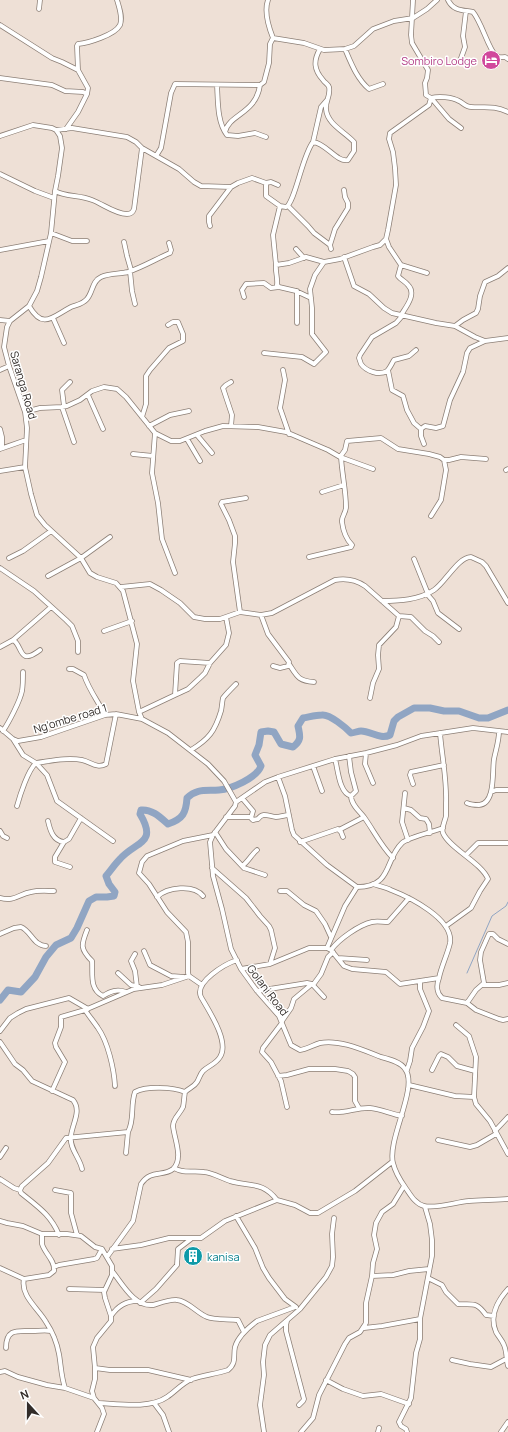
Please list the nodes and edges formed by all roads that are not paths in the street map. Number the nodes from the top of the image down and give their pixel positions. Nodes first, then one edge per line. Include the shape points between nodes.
1 (40, 0) edge
2 (117, 0) edge
3 (268, 0) edge
4 (413, 0) edge
5 (437, 0) edge
6 (448, 0) edge
7 (39, 9) dead end
8 (466, 11) junction
9 (413, 18) junction
10 (0, 25) edge
11 (273, 38) junction
12 (320, 49) junction
13 (345, 49) junction
14 (508, 59) edge
15 (460, 61) dead end
16 (78, 70) junction
17 (0, 78) edge
18 (383, 84) dead end
19 (217, 85) junction
20 (260, 85) junction
21 (88, 94) junction
22 (431, 98) junction
23 (328, 99) junction
24 (508, 112) edge
25 (461, 128) dead end
26 (66, 129) junction
27 (56, 130) junction
28 (225, 132) junction
29 (0, 136) edge
30 (266, 136) dead end
31 (313, 142) junction
32 (142, 148) junction
33 (156, 156) junction
34 (0, 174) edge
35 (266, 183) junction
36 (278, 185) dead end
37 (231, 187) junction
38 (54, 190) junction
39 (344, 190) dead end
40 (54, 198) junction
41 (280, 206) junction
42 (288, 206) junction
43 (210, 226) dead end
44 (51, 233) junction
45 (386, 239) junction
46 (49, 241) junction
47 (87, 241) dead end
48 (124, 242) dead end
49 (170, 242) dead end
50 (296, 249) dead end
51 (0, 250) edge
52 (344, 257) junction
53 (304, 258) junction
54 (324, 262) junction
55 (276, 265) junction
56 (401, 265) junction
57 (508, 268) edge
58 (130, 271) junction
59 (426, 273) dead end
60 (279, 287) junction
61 (298, 291) junction
62 (244, 297) dead end
63 (311, 298) junction
64 (135, 304) dead end
65 (29, 306) junction
66 (402, 315) junction
67 (53, 318) junction
68 (0, 320) edge
69 (10, 321) junction
70 (297, 323) dead end
71 (168, 324) dead end
72 (455, 326) junction
73 (508, 338) edge
74 (485, 340) junction
75 (64, 343) dead end
76 (416, 350) dead end
77 (264, 353) dead end
78 (9, 366) junction
79 (0, 370) edge
80 (283, 370) dead end
81 (388, 370) junction
82 (70, 382) dead end
83 (231, 382) dead end
84 (88, 395) junction
85 (63, 407) junction
86 (189, 411) dead end
87 (25, 412) junction
88 (142, 417) junction
89 (150, 426) junction
90 (232, 426) junction
91 (0, 429) edge
92 (103, 429) dead end
93 (421, 429) junction
94 (155, 433) junction
95 (197, 434) junction
96 (289, 434) junction
97 (187, 439) junction
98 (26, 440) junction
99 (74, 442) dead end
100 (424, 444) dead end
101 (1, 448) edge
102 (212, 453) dead end
103 (133, 454) dead end
104 (153, 456) junction
105 (341, 457) junction
106 (486, 459) dead end
107 (444, 460) junction
108 (200, 461) dead end
109 (24, 467) junction
110 (372, 470) dead end
111 (0, 471) edge
112 (344, 485) junction
113 (322, 492) dead end
114 (246, 498) dead end
115 (431, 516) dead end
116 (51, 531) junction
117 (110, 537) dead end
118 (310, 557) dead end
119 (9, 558) dead end
120 (81, 558) junction
121 (414, 559) dead end
122 (0, 568) edge
123 (175, 573) dead end
124 (48, 576) dead end
125 (121, 587) junction
126 (428, 594) junction
127 (382, 602) junction
128 (508, 603) edge
129 (51, 607) junction
130 (240, 612) junction
131 (261, 615) junction
132 (226, 616) junction
133 (399, 616) junction
134 (132, 621) junction
135 (459, 630) dead end
136 (104, 631) dead end
137 (13, 640) junction
138 (438, 642) dead end
139 (0, 647) edge
140 (40, 650) dead end
141 (78, 652) dead end
142 (210, 663) junction
143 (289, 664) junction
144 (273, 666) dead end
145 (69, 669) dead end
146 (23, 672) dead end
147 (314, 682) dead end
148 (236, 684) dead end
149 (175, 695) junction
150 (370, 698) dead end
151 (139, 712) junction
152 (116, 714) junction
153 (105, 715) junction
154 (142, 719) junction
155 (2, 729) edge
156 (499, 731) junction
157 (508, 732) edge
158 (440, 733) junction
159 (13, 739) junction
160 (191, 750) junction
161 (366, 753) junction
162 (348, 756) junction
163 (335, 759) junction
164 (36, 764) junction
165 (444, 765) junction
166 (313, 766) junction
167 (278, 778) junction
168 (373, 783) dead end
169 (413, 784) dead end
170 (508, 790) edge
171 (322, 791) dead end
172 (491, 792) junction
173 (404, 793) dead end
174 (351, 796) junction
175 (242, 798) junction
176 (236, 802) junction
177 (467, 802) dead end
178 (16, 806) dead end
179 (404, 808) junction
180 (289, 815) junction
181 (226, 817) junction
182 (251, 817) junction
183 (364, 817) junction
184 (81, 818) junction
185 (48, 821) dead end
186 (443, 828) junction
187 (339, 830) junction
188 (0, 831) edge
189 (214, 833) junction
190 (430, 833) junction
191 (343, 837) dead end
192 (7, 838) dead end
193 (408, 840) junction
194 (113, 841) dead end
195 (64, 842) junction
196 (300, 842) junction
197 (508, 843) edge
198 (257, 850) dead end
199 (466, 855) junction
200 (393, 858) junction
201 (242, 866) junction
202 (70, 867) dead end
203 (212, 868) junction
204 (265, 875) dead end
205 (373, 884) junction
206 (357, 887) junction
207 (54, 891) dead end
208 (280, 891) dead end
209 (203, 896) dead end
210 (157, 897) junction
211 (0, 898) edge
212 (409, 898) junction
213 (446, 926) junction
214 (86, 930) dead end
215 (0, 934) edge
216 (331, 937) junction
217 (508, 944) edge
218 (46, 946) dead end
219 (330, 950) junction
220 (144, 951) dead end
221 (135, 954) dead end
222 (338, 958) junction
223 (237, 960) junction
224 (367, 960) dead end
225 (270, 964) junction
226 (241, 969) junction
227 (118, 973) dead end
228 (188, 977) junction
229 (438, 978) junction
230 (420, 982) junction
231 (508, 983) edge
232 (313, 984) junction
233 (202, 985) junction
234 (483, 985) junction
235 (138, 987) junction
236 (257, 991) junction
237 (126, 992) junction
238 (324, 997) dead end
239 (467, 1003) junction
240 (86, 1009) junction
241 (506, 1020) edge
242 (282, 1022) junction
243 (456, 1025) dead end
244 (0, 1031) edge
245 (0, 1042) edge
246 (407, 1070) junction
247 (432, 1070) dead end
248 (475, 1071) junction
249 (278, 1076) junction
250 (408, 1085) junction
251 (115, 1086) dead end
252 (52, 1091) junction
253 (185, 1092) junction
254 (474, 1097) junction
255 (286, 1107) dead end
256 (359, 1108) junction
257 (332, 1112) dead end
258 (402, 1116) junction
259 (508, 1117) edge
260 (128, 1132) junction
261 (496, 1132) junction
262 (70, 1137) junction
263 (438, 1140) dead end
264 (6, 1148) dead end
265 (126, 1153) dead end
266 (508, 1154) edge
267 (0, 1156) edge
268 (392, 1162) junction
269 (174, 1168) junction
270 (82, 1169) dead end
271 (0, 1179) edge
272 (404, 1186) junction
273 (20, 1190) junction
274 (55, 1190) dead end
275 (508, 1199) edge
276 (277, 1200) junction
277 (425, 1206) junction
278 (236, 1216) junction
279 (334, 1218) dead end
280 (0, 1221) edge
281 (42, 1234) junction
282 (59, 1235) junction
283 (77, 1235) junction
284 (190, 1239) junction
285 (102, 1249) junction
286 (112, 1249) junction
287 (107, 1257) junction
288 (54, 1267) junction
289 (0, 1268) edge
290 (429, 1269) junction
291 (112, 1270) junction
292 (372, 1276) junction
293 (428, 1278) junction
294 (24, 1279) junction
295 (69, 1289) dead end
296 (508, 1289) edge
297 (105, 1290) junction
298 (139, 1302) junction
299 (295, 1306) junction
300 (300, 1309) junction
301 (111, 1316) junction
302 (494, 1316) junction
303 (288, 1319) junction
304 (420, 1319) junction
305 (364, 1328) junction
306 (51, 1331) junction
307 (244, 1332) junction
308 (6, 1348) dead end
309 (506, 1359) junction
310 (452, 1360) dead end
311 (508, 1366) edge
312 (95, 1368) junction
313 (0, 1372) edge
314 (191, 1380) junction
315 (326, 1380) junction
316 (65, 1388) junction
317 (94, 1398) junction
318 (99, 1403) junction
319 (154, 1403) junction
320 (409, 1404) junction
321 (299, 1405) dead end
322 (508, 1422) edge
323 (97, 1432) edge
324 (169, 1432) edge
325 (264, 1432) edge
326 (301, 1432) edge
327 (407, 1432) edge
328 (501, 1432) edge

1 - 7 street
2 - 16 street via 121,14 120,25 111,33 78,44
3 - 11 street via 268,22
4 - 9 street
5 - 9 street
6 - 8 street via 452,7
8 - 14 street via 474,12 496,55
8 - 15 street via 464,47
9 - 13 street via 379,26 354,46
9 - 22 street via 412,43 428,70 425,90 426,95
10 - 16 street via 52,58
11 - 12 street
11 - 20 street via 269,49 267,76
12 - 13 street
12 - 23 street via 315,57 315,64 319,75 329,87
13 - 18 street via 365,86 369,89
16 - 21 street via 88,88
17 - 21 street via 52,85 65,91
19 - 20 street
19 - 28 street via 220,115
19 - 33 street via 174,85 161,148
20 - 28 street via 253,103 228,124
21 - 26 street
22 - 24 street via 452,99 466,106 488,106
22 - 25 street via 449,119
22 - 45 street via 429,105 390,133 396,185
23 - 31 street via 321,107
23 - 31 street via 326,108 331,122 354,142 354,151 345,161 323,145
26 - 27 street
26 - 32 street via 127,137
27 - 29 street via 33,125
27 - 38 street via 62,148
28 - 30 street via 229,136 255,133
31 - 42 street via 305,156 295,192
32 - 33 street
32 - 38 street via 134,209 130,213 111,210 104,204 90,199 60,194
33 - 37 street via 201,186
34 - 40 street
35 - 36 street
35 - 37 street via 250,178
35 - 41 street via 266,196
37 - 43 street via 209,216
38 - 40 street
39 - 42 street via 348,208 335,229 331,247
40 - 44 street
41 - 42 street
41 - 55 street via 274,229
44 - 46 street
44 - 47 street via 72,241
45 - 52 street via 380,245
45 - 56 street
46 - 51 street
46 - 65 street via 37,291
48 - 58 street
49 - 58 street via 170,252
50 - 53 street
52 - 54 street
52 - 66 street via 354,286 369,294 392,313
53 - 54 street
53 - 55 street
54 - 63 street via 310,286
55 - 60 street
56 - 59 street
56 - 66 street via 398,276 411,290 411,296
57 - 72 street via 485,282 476,313
58 - 64 street
58 - 67 street via 99,278 86,301
60 - 61 street
60 - 62 street via 271,288 264,283 246,284 242,290
61 - 63 street
61 - 70 street
63 - 77 street via 312,334 325,349 325,354 314,364 302,357
65 - 67 street via 39,319
65 - 69 street
66 - 72 street
66 - 81 street via 396,323 372,337 359,358 361,364 370,371 378,373
67 - 75 street
68 - 69 street
69 - 78 street, Saranga Road via 4,340
71 - 88 street via 178,322 183,341 169,348 146,376 146,404
72 - 74 street
73 - 74 street
74 - 93 street via 470,348 467,353 464,372 450,400 443,426 425,426
76 - 81 street via 409,356 394,360
78 - 79 street
78 - 87 street, Saranga Road
80 - 96 street via 285,380 280,408
81 - 93 street via 392,390 403,396 414,423
82 - 85 street via 62,390
83 - 90 street via 223,388 232,416
84 - 85 street
84 - 88 street via 97,388 117,389 126,396
84 - 92 street
85 - 87 street via 40,408
85 - 99 street
86 - 89 street via 170,415
87 - 98 street, Saranga Road
88 - 89 street
89 - 94 street
90 - 95 street via 214,428
90 - 96 street via 272,429
91 - 101 street
93 - 100 street
94 - 97 street via 174,442
94 - 104 street
95 - 97 street
95 - 102 street
96 - 105 street
97 - 108 street
98 - 101 street
98 - 109 street, Saranga Road
103 - 104 street
104 - 123 street via 152,473 162,539
105 - 107 street via 347,441 381,438 398,449 429,454
105 - 110 street
105 - 112 street
106 - 107 street via 461,457
107 - 115 street via 446,470 441,500
109 - 111 street
109 - 116 street, Saranga Road via 37,515
112 - 113 street
112 - 118 street via 346,508 342,523 347,539 352,545
114 - 130 street via 220,504 234,536 232,562
116 - 119 street
116 - 120 street, Saranga Road
117 - 120 street
120 - 124 street
120 - 125 street, Saranga Road via 90,573
121 - 126 street
122 - 129 street via 34,591
125 - 132 street via 150,584 180,603 194,617 205,619
125 - 134 street
126 - 127 street
126 - 128 street via 463,559 471,557 486,566
126 - 135 street via 438,613
127 - 131 street via 360,582 342,579 335,580 279,611
127 - 133 street
129 - 137 street
129 - 141 street via 72,626 78,641
130 - 131 street
130 - 132 street
131 - 143 street via 268,634
132 - 142 street via 228,640
133 - 138 street via 411,617
133 - 150 street via 396,627 379,645 379,669
134 - 136 street
134 - 151 street via 137,644 133,681
137 - 139 street
137 - 140 street via 20,652 26,656
142 - 149 street via 205,673 188,689
142 - 149 street via 177,663
143 - 144 street via 284,668
143 - 147 street via 300,679
145 - 153 street via 84,675 88,689
146 - 155 street via 21,696 10,722
148 - 160 street via 224,698 213,731 204,742
149 - 151 street
151 - 154 street
152 - 153 street, Ng’ombe road 1
152 - 154 street, Ng’ombe road 1
152 - 164 street via 106,764 103,766 69,759
153 - 159 street, Ng’ombe road 1 via 41,737
154 - 160 street, Ng’ombe road 1
155 - 159 street
156 - 157 street
156 - 158 street via 473,728
156 - 172 street
158 - 161 street via 421,736
158 - 165 street
159 - 164 street via 23,755
160 - 176 street, Ng’ombe road 1 via 224,781
161 - 162 street
161 - 168 street via 365,764
162 - 163 street
162 - 174 street via 356,791
163 - 166 street
163 - 174 street via 341,785 346,794
164 - 178 street via 30,771
164 - 184 street via 48,775 57,801
165 - 169 street via 411,772
165 - 186 street via 446,816
166 - 167 street
166 - 171 street
167 - 175 street via 266,782
167 - 180 street
170 - 172 street
172 - 177 street via 483,804 474,805
173 - 179 street
174 - 183 street via 351,800
175 - 176 street
175 - 182 street via 253,811
176 - 181 street
179 - 190 street via 426,819
179 - 193 street via 402,822
180 - 182 street via 264,815 255,820
180 - 196 street via 294,835
181 - 182 street
181 - 189 street
183 - 187 street
183 - 200 street
184 - 194 street
184 - 195 street via 69,839
185 - 195 street via 51,834 60,842
186 - 190 street
186 - 199 street via 444,835
187 - 191 street
187 - 196 street
188 - 192 street
189 - 201 street
189 - 203 street, Golani Road via 210,842
189 - 210 street via 183,841 147,856 139,873
190 - 193 street
193 - 200 street via 403,842
195 - 202 street via 55,857 55,862
196 - 206 street
197 - 199 street via 478,843
198 - 201 street
199 - 213 street via 488,879 471,908
200 - 205 street via 385,875
201 - 204 street
203 - 223 street, Golani Road via 231,949
203 - 225 street via 246,898 272,930 275,948
205 - 206 street
205 - 212 street
206 - 216 street
207 - 211 street via 33,891 12,899
208 - 216 street via 287,891 316,911
209 - 210 street via 192,890 178,888 161,893
210 - 228 street via 188,937
212 - 213 street via 437,916
212 - 219 street via 388,922 372,922 354,930
213 - 229 street via 450,942
214 - 237 street via 82,948 92,961 92,979 96,991 103,996 113,991
215 - 218 street via 21,926 42,946
216 - 219 street
217 - 234 street via 489,934 480,960
219 - 222 street
219 - 225 street via 309,948
219 - 232 street via 321,974
220 - 228 street via 150,966 171,976
221 - 235 street via 131,961
222 - 224 street
222 - 230 street via 344,966 352,969 386,972 400,984
223 - 226 street, Golani Road
223 - 233 street via 216,971
225 - 226 street
226 - 236 street, Golani Road
227 - 235 street via 131,985
228 - 233 street
228 - 235 street via 162,985
229 - 230 street
229 - 239 street via 437,991 442,998
230 - 246 street via 420,989 429,1011 412,1048
231 - 234 street
232 - 236 street
232 - 238 street
232 - 242 street via 294,999
233 - 253 street via 199,994 220,1034 222,1052 216,1061 203,1071 193,1087
234 - 239 street
235 - 237 street
236 - 242 street, Golani Road
237 - 240 street
239 - 241 street via 476,1010
240 - 244 street via 69,998 13,1015
240 - 251 street via 99,1029 108,1051
240 - 252 street via 61,1017 61,1027 55,1043 65,1062
242 - 246 street, Golani Road via 291,1045 296,1048 304,1049 321,1043 335,1043 381,1056
242 - 249 street via 262,1052
243 - 248 street via 469,1036 476,1057
245 - 252 street via 32,1081
246 - 250 street
247 - 248 street via 441,1054 457,1066
248 - 254 street
249 - 255 street via 283,1087
249 - 256 street via 309,1069 348,1071 355,1077 355,1101
250 - 254 street via 454,1096
250 - 258 street
252 - 262 street via 73,1100 76,1104 77,1114
253 - 260 street via 145,1089 134,1092 132,1125
253 - 269 street via 183,1106 173,1123 178,1158
254 - 261 street
256 - 257 street
256 - 258 street via 378,1109
258 - 268 street via 395,1135
259 - 261 street
260 - 262 street
260 - 265 street
261 - 263 street via 470,1147
261 - 266 street
262 - 270 street
262 - 273 street via 66,1138 48,1163
264 - 267 street
268 - 272 street
268 - 276 street via 355,1191 318,1213 310,1213
269 - 276 street via 182,1172 204,1172 233,1182 257,1186 270,1192
269 - 286 street via 152,1174 144,1180 133,1221
271 - 273 street
272 - 277 street via 418,1203
272 - 292 street via 397,1200 382,1212 376,1223 374,1235 377,1249
273 - 282 street via 47,1214
274 - 283 street via 71,1193 71,1213
275 - 277 street
276 - 278 street
277 - 290 street via 433,1244
278 - 284 street via 201,1238
278 - 299 street via 269,1278
279 - 300 street via 332,1266
280 - 281 street via 23,1226
281 - 282 street
281 - 288 street via 43,1246
282 - 283 street
283 - 285 street
284 - 286 street via 169,1238
284 - 298 street via 178,1249 178,1265 156,1289
285 - 287 street
285 - 288 street via 97,1258
286 - 287 street
287 - 291 street
288 - 294 street via 54,1271 49,1275
289 - 294 street
290 - 292 street
290 - 293 street
291 - 297 street
291 - 298 street
292 - 305 street
293 - 302 street via 442,1285 458,1304 476,1305 486,1315
293 - 304 street
294 - 306 street via 24,1288 29,1298
295 - 297 street
296 - 302 street via 498,1301
297 - 301 street
298 - 301 street via 122,1305
298 - 307 street via 147,1305 178,1300 206,1317 238,1320
299 - 300 street
299 - 307 street via 258,1321
300 - 303 street
301 - 312 street via 108,1326 94,1343
302 - 309 street via 494,1328 504,1345
303 - 321 street via 286,1331 304,1399
303 - 325 street via 270,1335 264,1345 260,1405
304 - 305 street
304 - 320 street via 420,1339
305 - 315 street via 344,1344
306 - 308 street via 17,1330 7,1338
306 - 316 street via 59,1352
307 - 314 street via 235,1347 233,1366 223,1372
309 - 310 street via 491,1367
309 - 311 street
312 - 314 street via 148,1370
312 - 317 street via 92,1392
313 - 316 street via 5,1371 18,1377
314 - 319 street via 166,1398
315 - 320 street via 363,1396 381,1394
315 - 326 street via 313,1418
316 - 317 street
317 - 318 street
318 - 319 street
318 - 323 street via 104,1414
319 - 324 street via 163,1415
320 - 327 street via 399,1422
322 - 328 street

